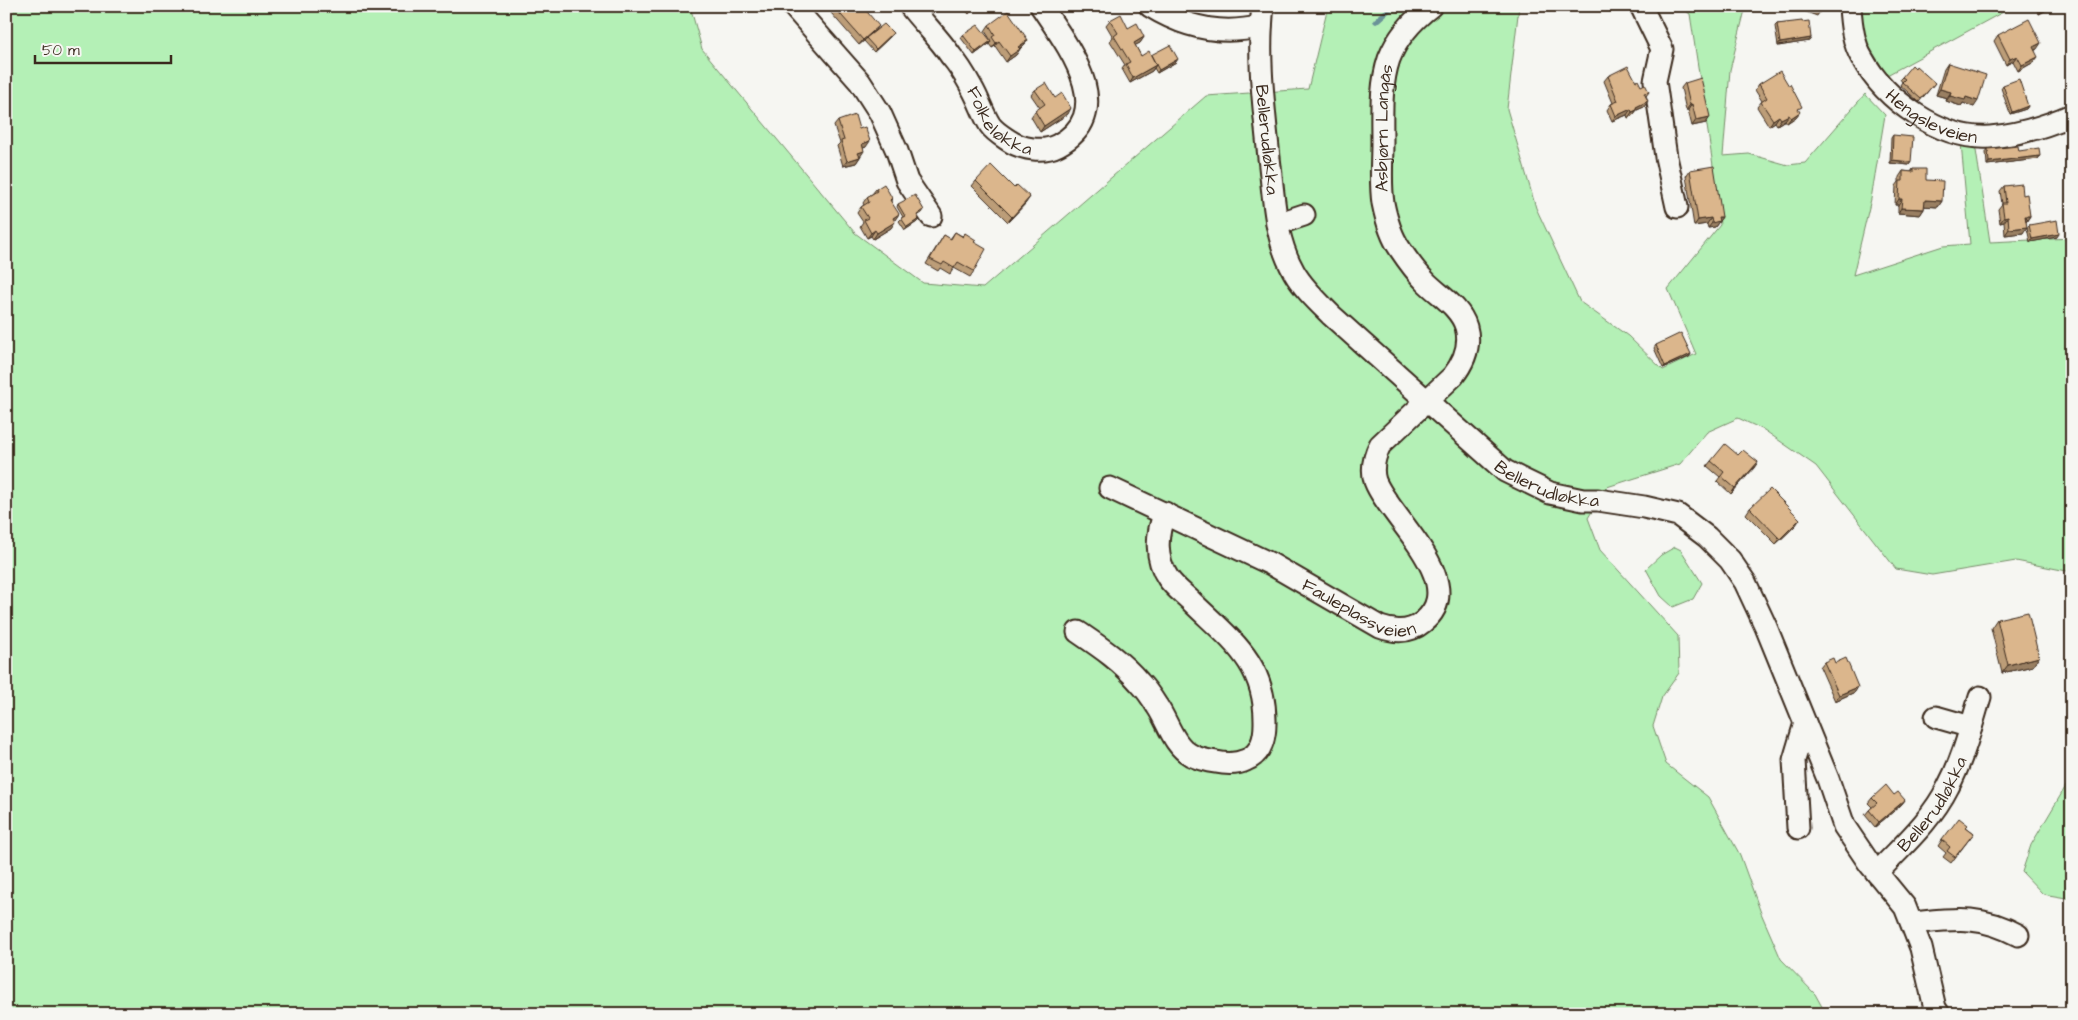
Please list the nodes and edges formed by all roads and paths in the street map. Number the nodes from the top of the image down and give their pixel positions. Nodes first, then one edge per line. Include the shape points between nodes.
1 (793, 6) edge
2 (910, 6) edge
3 (1041, 6) edge
4 (1150, 6) edge
5 (1431, 6) edge
6 (1641, 6) edge
7 (1850, 6) edge
8 (1262, 16) edge
9 (2072, 115) edge
10 (1677, 208) dead end
11 (1304, 215) dead end
12 (931, 216) dead end
13 (1277, 224) junction
14 (1427, 402) junction
15 (1110, 488) dead end
16 (1165, 513) junction
17 (1078, 632) dead end
18 (1980, 696) dead end
19 (1936, 717) dead end
20 (1805, 723) junction
21 (1971, 727) junction
22 (1798, 828) dead end
23 (1877, 873) junction
24 (1912, 923) junction
25 (2018, 935) dead end
26 (1938, 1014) edge

1 - 12 street via 860,82 880,113 898,151 907,181
2 - 3 street, Folkeløkka via 952,56 972,87 991,127 1010,142 1034,150 1055,147 1073,137 1085,120 1088,101 1080,70
4 - 8 street via 1202,28 1231,31
5 - 14 street, Asbjørn Langås via 1398,41 1384,77 1381,181 1383,203 1398,247 1411,266 1460,314 1466,327 1468,340 1461,366
6 - 10 street via 1662,49 1655,81
7 - 9 street, Hengsleveien via 1853,34 1861,57 1876,79 1910,112 1938,126 1961,134 1989,137 2030,130
8 - 13 street, Bellerudløkka via 1259,53
11 - 13 street
13 - 14 street, Bellerudløkka via 1293,271 1305,287 1331,315
14 - 16 street, Fauleplassveien via 1380,445 1373,468 1378,489 1426,557 1437,580 1434,608 1426,620 1414,628 1397,631 1380,627 1271,564
14 - 20 street, Bellerudløkka via 1505,471 1527,483 1550,493 1582,500 1620,503 1678,515 1707,537 1730,560 1745,582
15 - 16 street, Fauleplassveien
16 - 17 street via 1158,544 1160,561 1167,577 1232,641 1260,680 1265,700 1265,732 1257,752 1232,764 1191,755 1178,743 1158,706 1140,682 1121,663
18 - 21 street, Bellerudløkka
19 - 21 street
20 - 22 street via 1794,760
20 - 23 street, Bellerudløkka via 1844,826
21 - 23 street, Bellerudløkka via 1948,789 1913,836
23 - 24 street, Bellerudløkka via 1905,907
24 - 25 street via 1978,920
24 - 26 street, Bellerudløkka

